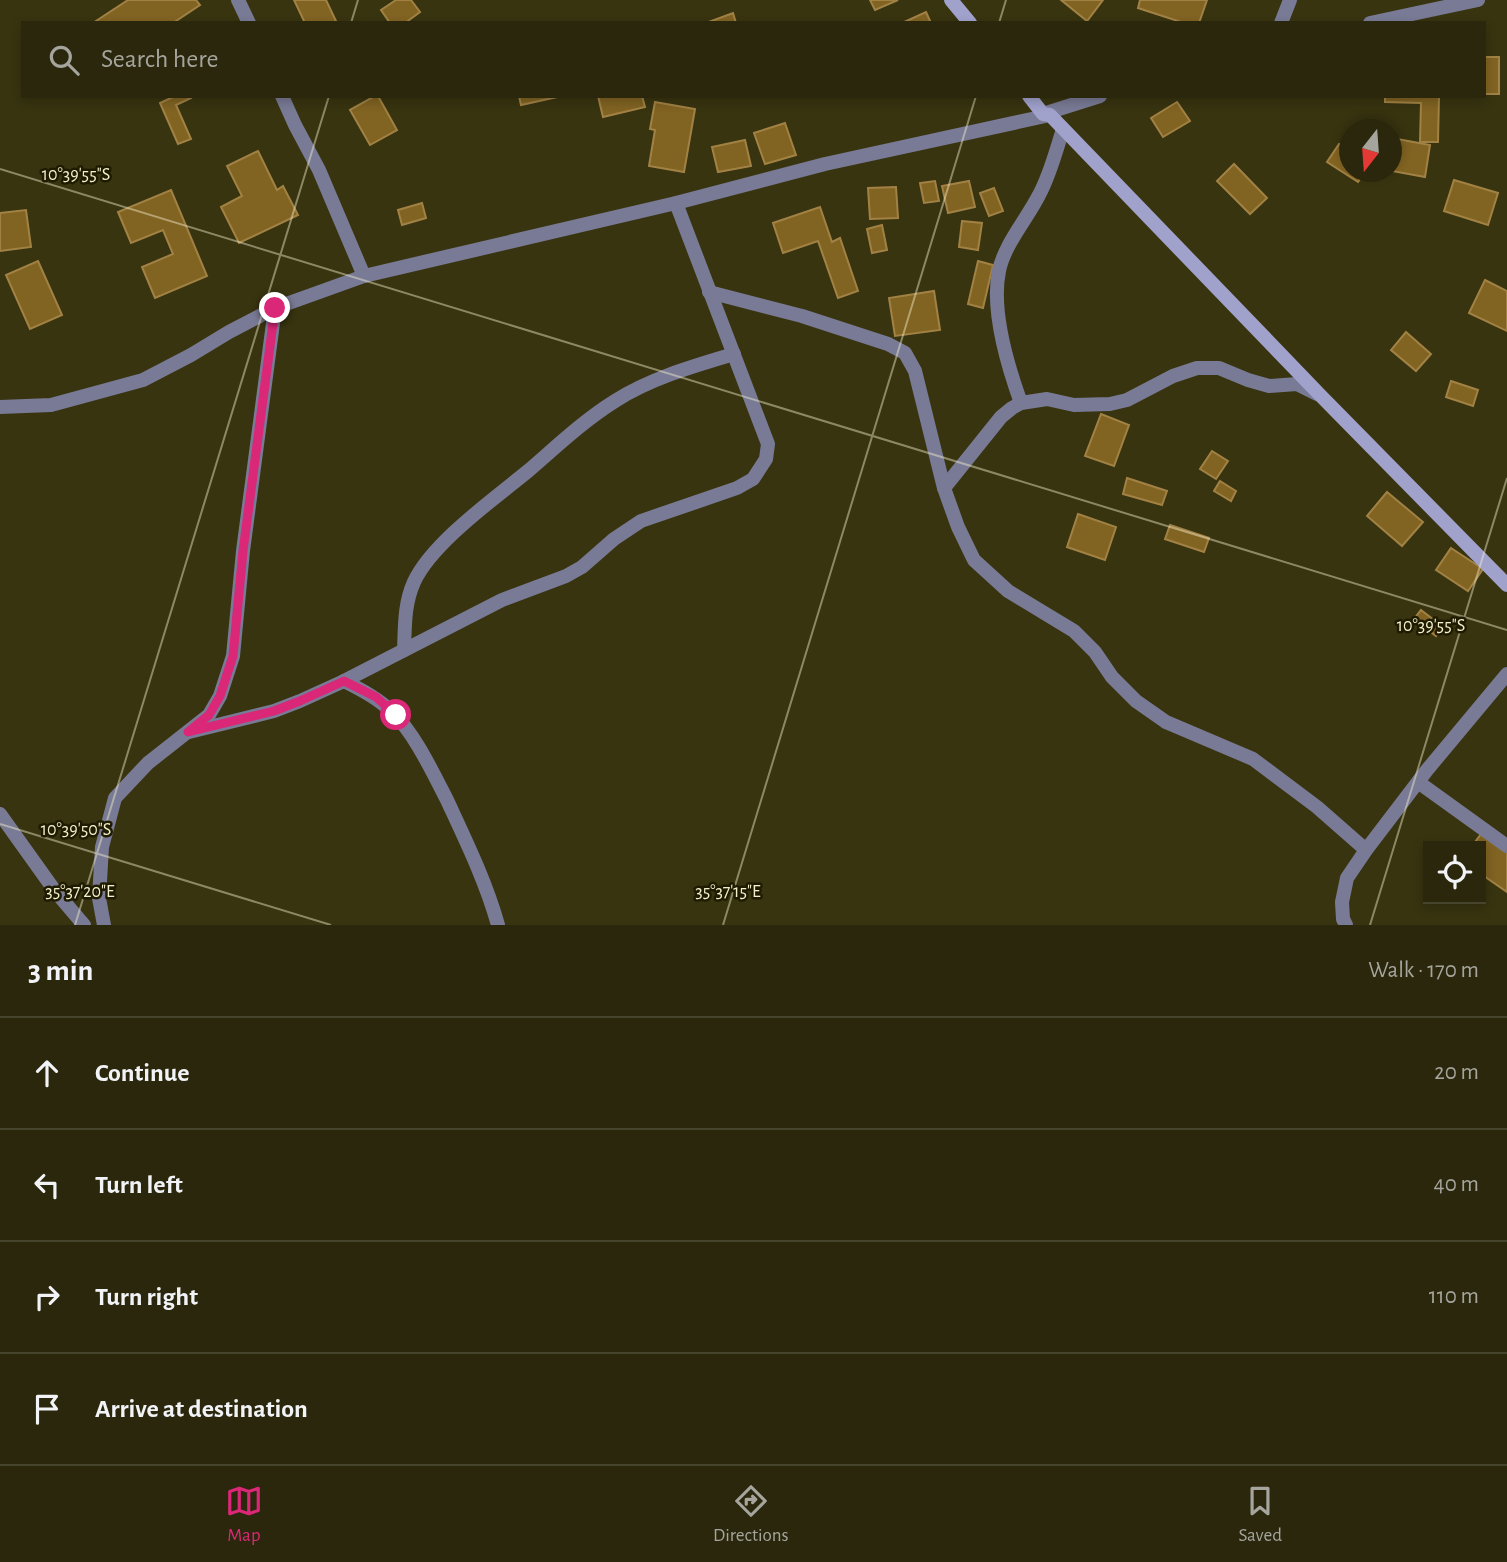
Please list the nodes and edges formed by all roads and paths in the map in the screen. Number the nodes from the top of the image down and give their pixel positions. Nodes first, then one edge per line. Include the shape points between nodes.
1 (238, 0) edge
2 (951, 0) edge
3 (1290, 0) edge
4 (1478, 0) edge
5 (248, 21) edge
6 (968, 21) edge
7 (1282, 21) edge
8 (1379, 21) edge
9 (283, 98) edge
10 (1031, 98) edge
11 (1094, 98) edge
12 (1046, 115) junction
13 (1063, 129) junction
14 (676, 203) junction
15 (364, 276) junction
16 (709, 292) junction
17 (275, 308) junction
18 (734, 354) junction
19 (1321, 396) junction
20 (1021, 403) junction
21 (0, 407) edge
22 (944, 488) junction
23 (1507, 585) edge
24 (404, 650) junction
25 (1507, 674) edge
26 (344, 681) junction
27 (188, 732) junction
28 (1418, 782) junction
29 (0, 814) edge
30 (1507, 846) edge
31 (1366, 850) junction
32 (84, 925) edge
33 (104, 925) edge
34 (498, 925) edge
35 (1346, 925) edge

1 - 5 street
2 - 6 street
3 - 7 street
4 - 8 street
9 - 15 street
10 - 12 street
11 - 12 street
12 - 13 street
12 - 14 street
13 - 19 street
13 - 20 street via 1050,172 999,272 999,319
14 - 15 street
14 - 16 street
15 - 17 street
16 - 18 street
16 - 22 street via 802,316 905,353 915,371
17 - 21 street via 143,380 51,405
17 - 27 street via 233,656 209,715
18 - 24 street via 685,369 616,400 455,532 430,556 414,582 405,611
18 - 24 street via 768,444 766,459 753,479 641,521 566,576 502,600
19 - 20 street via 1297,384 1269,386 1219,368 1197,368 1110,404 1074,405 1046,399
19 - 23 street
20 - 22 street via 1001,417
22 - 31 street via 974,560 1008,590 1074,631 1136,701 1166,722 1253,758
24 - 26 street
25 - 28 street
26 - 27 street via 274,711
26 - 34 street via 376,697 396,715 430,766
27 - 33 street via 116,798 102,847 99,898
28 - 30 street
28 - 31 street
29 - 32 street
31 - 35 street via 1348,878 1342,902

